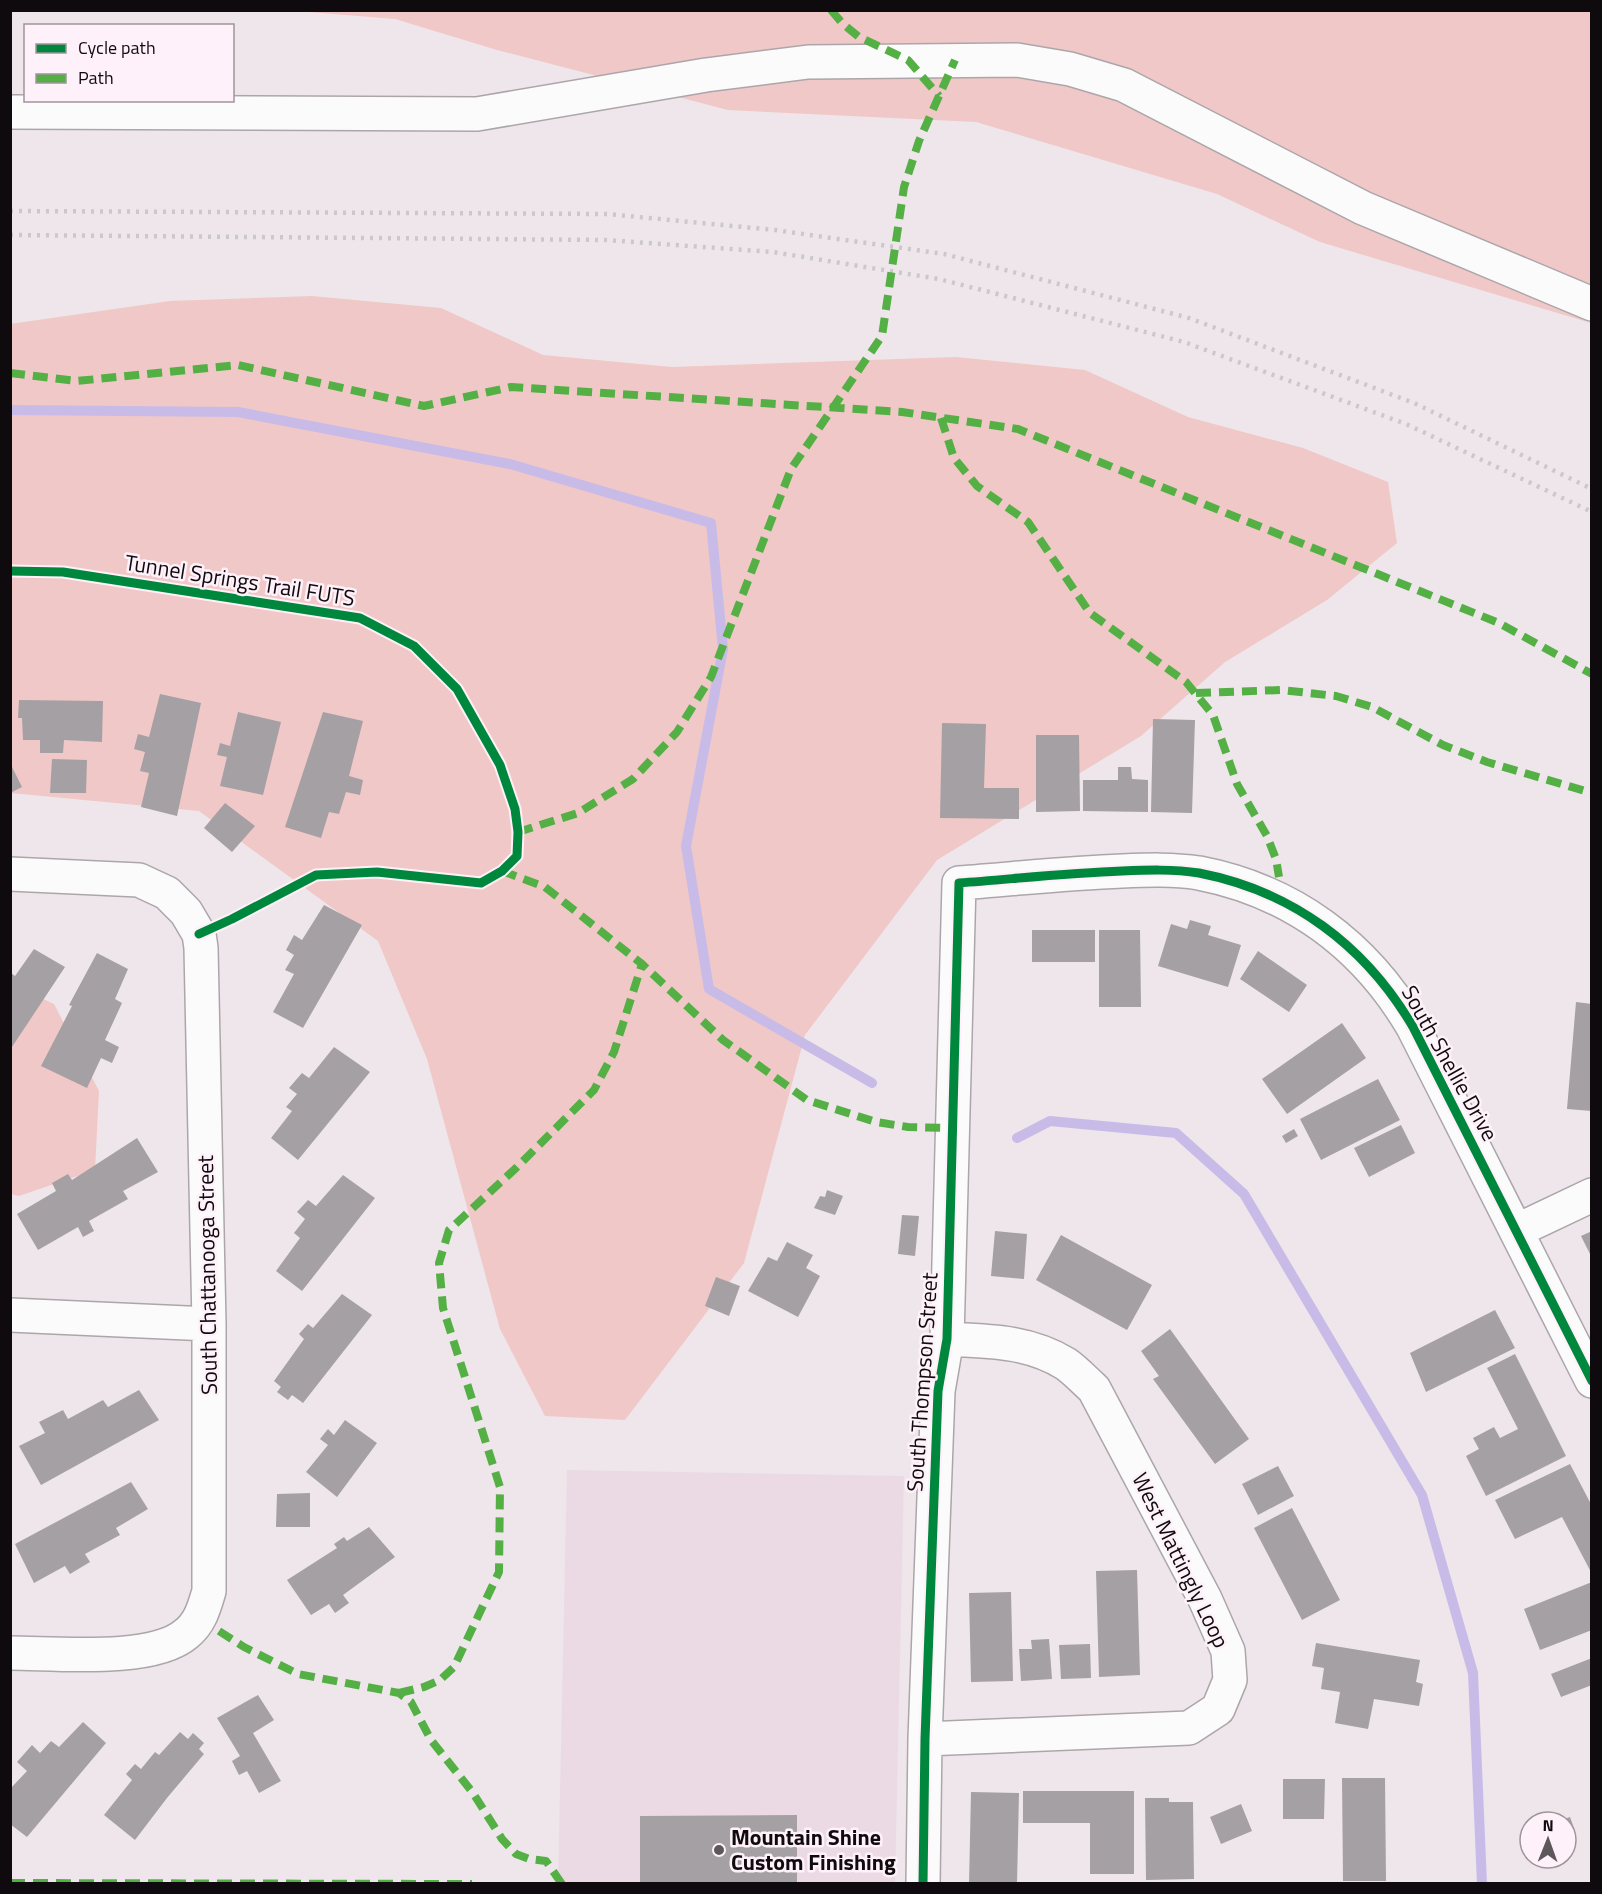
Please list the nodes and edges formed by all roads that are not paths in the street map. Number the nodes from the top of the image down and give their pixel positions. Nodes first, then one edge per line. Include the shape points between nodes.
1 (10, 112) edge
2 (1592, 304) edge
3 (10, 874) edge
4 (959, 883) joint
5 (1592, 1195) edge
6 (1516, 1231) junction
7 (10, 1315) edge
8 (209, 1324) junction
9 (947, 1339) junction
10 (1592, 1381) edge
11 (10, 1653) edge
12 (925, 1739) junction
13 (923, 1884) edge

1 - 2 street via 477,114 808,62 1017,60 1124,84 1363,208
3 - 8 street, South Chattanooga Street via 139,880 167,893 199,933
4 - 6 street, South Shellie Drive via 1169,870 1231,882 1306,913 1365,962 1397,1000
4 - 9 street, South Thompson Street
5 - 6 street
6 - 10 street, South Shellie Drive
7 - 8 street
8 - 11 street, South Chattanooga Street via 209,1591 203,1614 185,1635 159,1648 132,1653
9 - 12 street, South Thompson Street via 938,1391
9 - 12 street, West Mattingly Loop via 1033,1348 1066,1365 1095,1389 1205,1599 1227,1651 1230,1680 1218,1709 1189,1728
12 - 13 street, South Thompson Street

